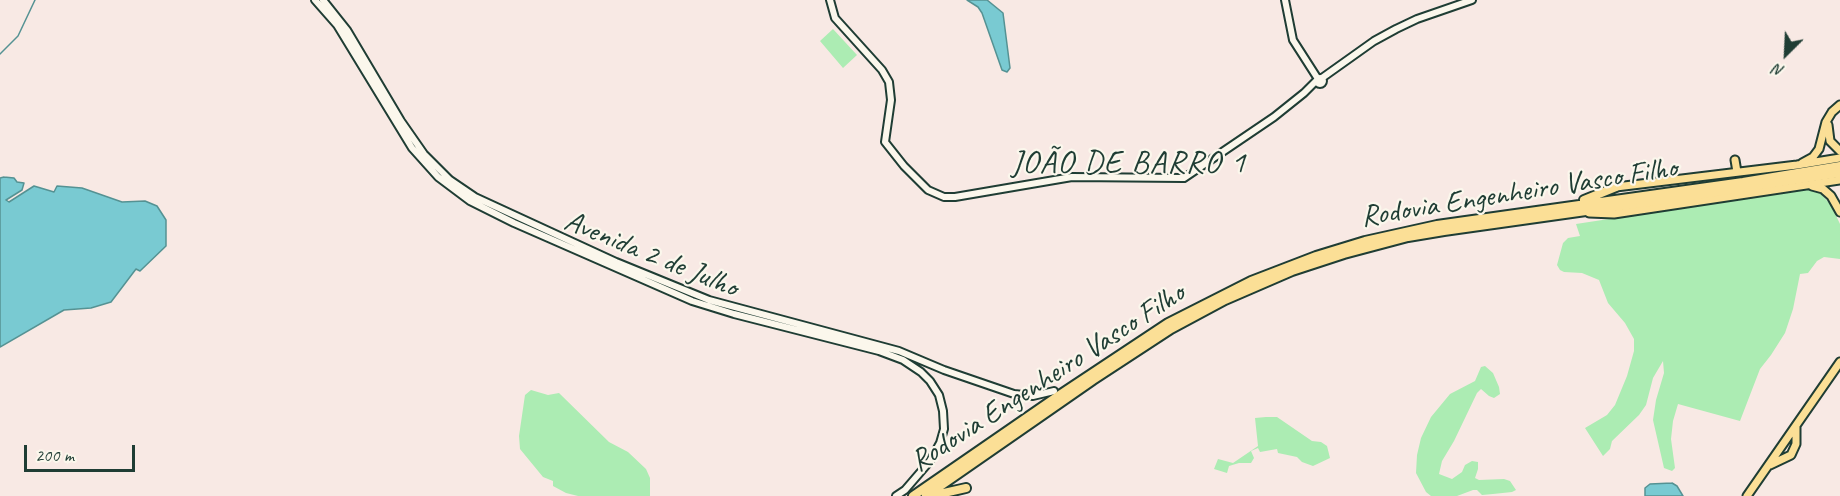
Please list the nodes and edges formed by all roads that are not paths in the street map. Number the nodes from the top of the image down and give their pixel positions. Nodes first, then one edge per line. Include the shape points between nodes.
1 (315, 0) edge
2 (323, 0) edge
3 (830, 0) edge
4 (1285, 0) edge
5 (1472, 0) edge
6 (1320, 80) junction
7 (1840, 108) edge
8 (1840, 150) edge
9 (1840, 158) edge
10 (1735, 160) dead end
11 (1797, 165) junction
12 (1840, 165) edge
13 (1737, 172) junction
14 (1840, 173) edge
15 (1840, 180) edge
16 (1803, 186) junction
17 (1616, 187) joint
18 (1572, 209) junction
19 (1840, 212) edge
20 (1136, 344) junction
21 (1840, 362) edge
22 (1054, 391) joint
23 (1796, 426) junction
24 (1768, 466) junction
25 (966, 488) dead end
26 (896, 496) edge
27 (913, 496) edge
28 (928, 496) edge
29 (1747, 496) edge

1 - 26 main road, Avenida 2 de Julho via 337,25 411,148 438,177 470,201 692,301 879,351 915,367 930,381 942,403 942,436 925,468
2 - 22 main road, Avenida 2 de Julho via 347,30 417,146 445,176 475,197 697,296 893,349 1014,394 1033,396
3 - 6 main road via 835,18 889,82 891,100 885,142 928,190 944,197 1072,177 1184,178
4 - 6 main road via 1293,40
5 - 6 main road via 1396,29
7 - 8 main road via 1831,119 1828,133
7 - 11 main road via 1826,122 1813,157
9 - 11 main road
10 - 13 main road
11 - 13 main road
12 - 18 highway, Rodovia Engenheiro Vasco Filho
13 - 17 main road
14 - 18 highway, Rodovia Engenheiro Vasco Filho via 1664,201
15 - 16 main road
16 - 18 main road via 1614,214
16 - 19 main road via 1822,189 1834,199
17 - 18 highway via 1588,194
18 - 20 highway, Rodovia Engenheiro Vasco Filho via 1437,225 1316,256 1222,294
18 - 28 highway, Rodovia Engenheiro Vasco Filho via 1408,237 1344,254 1253,286 1135,352
20 - 22 highway
20 - 27 highway, Rodovia Engenheiro Vasco Filho
21 - 23 main road
23 - 24 main road
23 - 24 main road via 1796,444 1791,455
24 - 29 main road
25 - 28 highway

